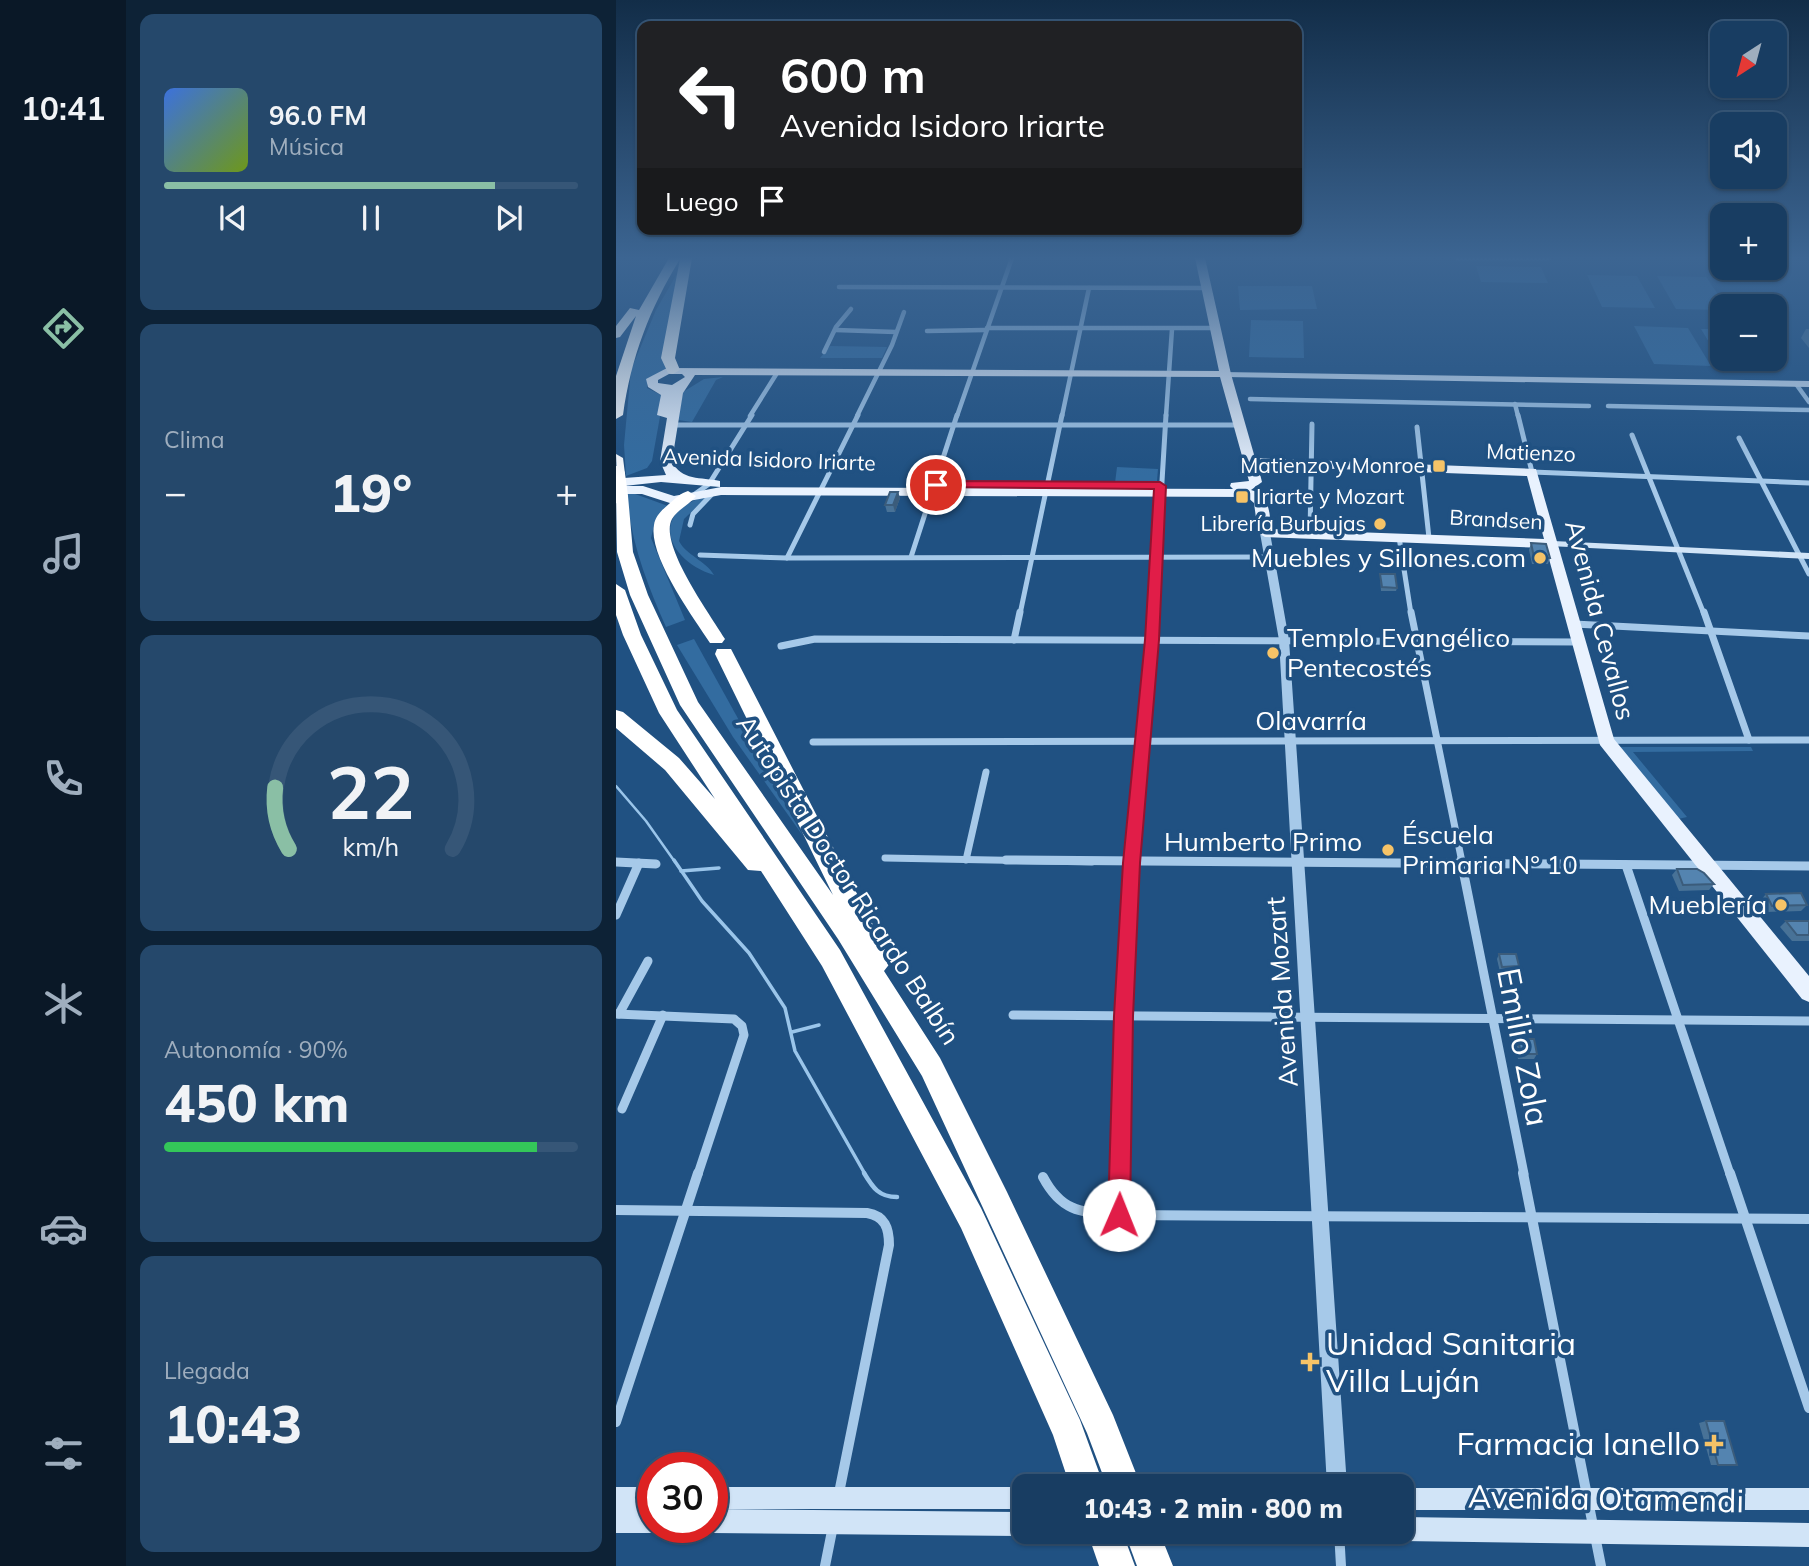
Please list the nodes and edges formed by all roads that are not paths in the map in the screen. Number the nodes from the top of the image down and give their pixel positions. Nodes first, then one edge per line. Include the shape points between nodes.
1 (626, 331) edge
2 (636, 331) edge
3 (673, 331) edge
4 (835, 331) edge
5 (868, 331) edge
6 (985, 331) edge
7 (1079, 331) edge
8 (1172, 331) edge
9 (1216, 331) edge
10 (896, 332) joint
11 (824, 352) dead end
12 (616, 355) edge
13 (673, 370) junction
14 (777, 373) junction
15 (1070, 373) junction
16 (877, 374) junction
17 (973, 374) junction
18 (1169, 374) junction
19 (1225, 374) junction
20 (688, 377) junction
21 (1796, 384) junction
22 (1809, 384) edge
23 (659, 388) junction
24 (1250, 399) dead end
25 (1809, 402) edge
26 (1515, 404) junction
27 (1588, 406) dead end
28 (1608, 406) dead end
29 (1809, 410) edge
30 (616, 415) edge
31 (746, 424) junction
32 (851, 424) junction
33 (955, 424) junction
34 (1060, 424) junction
35 (1312, 424) dead end
36 (671, 425) junction
37 (1164, 425) junction
38 (1240, 425) junction
39 (1417, 427) dead end
40 (1632, 435) dead end
41 (1738, 438) dead end
42 (1251, 462) junction
43 (1310, 463) junction
44 (1420, 468) junction
45 (1532, 472) junction
46 (1648, 477) junction
47 (619, 480) edge
48 (1762, 482) junction
49 (1809, 483) edge
50 (821, 487) junction
51 (717, 488) junction
52 (935, 488) junction
53 (1047, 488) junction
54 (1160, 489) junction
55 (689, 491) junction
56 (1259, 497) joint
57 (690, 525) dead end
58 (1265, 533) junction
59 (1310, 534) junction
60 (1399, 537) junction
61 (1429, 538) junction
62 (1553, 544) junction
63 (1676, 550) junction
64 (700, 555) dead end
65 (1804, 555) edge
66 (1270, 557) junction
67 (788, 558) junction
68 (911, 558) junction
69 (1032, 558) junction
70 (1155, 559) junction
71 (1809, 574) edge
72 (616, 590) edge
73 (1573, 624) junction
74 (1711, 630) junction
75 (1809, 636) edge
76 (1014, 640) junction
77 (1152, 640) junction
78 (1284, 640) junction
79 (1415, 640) junction
80 (1578, 642) junction
81 (781, 646) dead end
82 (616, 717) edge
83 (1749, 740) junction
84 (1809, 740) edge
85 (1142, 741) junction
86 (1606, 741) junction
87 (813, 742) dead end
88 (1288, 742) junction
89 (1438, 742) junction
90 (986, 772) dead end
91 (885, 858) dead end
92 (966, 860) junction
93 (616, 862) edge
94 (639, 863) junction
95 (1132, 863) junction
96 (1298, 863) junction
97 (656, 864) dead end
98 (1461, 864) junction
99 (1626, 865) junction
100 (1706, 865) junction
101 (1809, 866) edge
102 (616, 915) edge
103 (831, 958) junction
104 (648, 961) dead end
105 (1809, 992) edge
106 (617, 1014) edge
107 (1013, 1014) dead end
108 (663, 1015) junction
109 (1124, 1016) junction
110 (1308, 1017) junction
111 (1492, 1018) junction
112 (1679, 1019) junction
113 (1809, 1021) edge
114 (931, 1067) junction
115 (622, 1109) dead end
116 (1043, 1177) dead end
117 (616, 1210) edge
118 (687, 1210) junction
119 (1119, 1215) junction
120 (1321, 1216) junction
121 (1532, 1216) junction
122 (1744, 1219) junction
123 (1809, 1219) edge
124 (1809, 1408) edge
125 (616, 1422) edge
126 (1083, 1474) edge
127 (1119, 1474) edge
128 (1336, 1474) edge
129 (616, 1498) edge
130 (637, 1498) edge
131 (728, 1498) edge
132 (1012, 1498) edge
133 (838, 1499) junction
134 (1414, 1499) edge
135 (1588, 1499) junction
136 (1809, 1499) edge
137 (616, 1521) edge
138 (637, 1521) edge
139 (728, 1521) edge
140 (834, 1522) junction
141 (1012, 1524) edge
142 (1414, 1529) edge
143 (1594, 1531) junction
144 (1809, 1535) edge
145 (1109, 1544) edge
146 (1146, 1544) edge
147 (1340, 1544) edge
148 (825, 1566) edge
149 (1117, 1566) edge
150 (1155, 1566) edge
151 (1341, 1566) edge
152 (1601, 1566) edge

1 - 12 highway
2 - 30 highway via 625,359
3 - 13 highway via 668,358
4 - 11 street
5 - 10 street
6 - 17 street
7 - 15 street
8 - 18 street
9 - 19 main road
10 - 16 street
13 - 20 main road
13 - 23 main road via 652,379 652,385
14 - 16 main road
14 - 20 main road
14 - 31 street
15 - 17 main road
15 - 18 main road
15 - 34 street
16 - 17 main road
16 - 32 street
17 - 33 street
18 - 19 main road
18 - 37 street
19 - 21 main road
19 - 38 main road
20 - 23 main road via 676,387
20 - 36 main road via 677,392
21 - 22 main road
21 - 25 street
23 - 47 main road via 667,394 657,459 645,474
24 - 26 street
26 - 27 street
26 - 45 street, Avenida Cevallos
28 - 29 street
31 - 32 street
31 - 36 street
31 - 51 street
32 - 33 street
32 - 50 street
33 - 34 street
33 - 52 street
34 - 37 street
34 - 53 street
35 - 43 street
36 - 55 main road via 666,464
37 - 38 street
37 - 54 street
38 - 42 main road
39 - 44 street
40 - 46 street
41 - 48 street
42 - 43 main road, Matienzo
42 - 54 main road, Avenida Isidoro Iriarte via 1256,482 1247,486
43 - 44 main road, Matienzo
43 - 59 street
44 - 45 main road, Matienzo
44 - 61 street
45 - 46 street, Matienzo
45 - 62 main road, Avenida Cevallos
46 - 48 street, Matienzo
46 - 63 street
47 - 55 main road, Avenida Isidoro Iriarte via 654,478
47 - 55 main road, Avenida Isidoro Iriarte via 669,500
47 - 114 highway, Autopista Doctor Ricardo Balbín via 625,552 639,595 690,705 839,921
48 - 49 street, Matienzo
48 - 65 street
50 - 51 main road, Avenida Isidoro Iriarte
50 - 52 main road, Avenida Isidoro Iriarte
50 - 67 street
51 - 55 main road, Avenida Isidoro Iriarte
51 - 57 street via 693,514
52 - 53 main road, Avenida Isidoro Iriarte
52 - 68 street
53 - 54 main road, Avenida Isidoro Iriarte
53 - 69 street
54 - 56 main road, Avenida Isidoro Iriarte
54 - 70 street
55 - 114 highway via 666,516 663,543 720,646
56 - 58 main road, Avenida Mozart
58 - 59 main road, Brandsen
58 - 66 street, Avenida Mozart
59 - 60 main road, Brandsen
60 - 61 main road, Brandsen
60 - 79 street, Emilio Zola
61 - 62 main road, Brandsen
62 - 63 main road, Brandsen
62 - 73 main road, Avenida Cevallos
63 - 65 main road, Brandsen
63 - 74 street
64 - 67 street
65 - 71 street
66 - 70 street
66 - 78 street, Avenida Mozart
67 - 68 street
68 - 69 street
69 - 70 street
69 - 76 street
70 - 77 street
72 - 103 highway via 669,713
73 - 74 street
73 - 80 main road, Avenida Cevallos
74 - 75 street
74 - 83 street
76 - 77 street
76 - 81 street via 815,639
77 - 78 street
77 - 85 street
78 - 79 street
78 - 88 street, Avenida Mozart
79 - 80 street
79 - 89 street, Emilio Zola
80 - 86 main road, Avenida Cevallos
82 - 103 highway via 672,764
83 - 84 street, Olavarría
83 - 86 street, Olavarría
85 - 87 street, Olavarría
85 - 88 street, Olavarría
85 - 95 street
86 - 89 street, Olavarría
86 - 100 main road, Avenida Cevallos
88 - 89 street, Olavarría
88 - 96 street, Avenida Mozart
89 - 98 street, Emilio Zola
90 - 92 street
91 - 92 street, Humberto Primo
92 - 95 street, Humberto Primo
93 - 94 street
94 - 97 street
94 - 102 street
95 - 96 street, Humberto Primo
95 - 109 street
96 - 98 street, Humberto Primo
96 - 110 street, Avenida Mozart
98 - 99 street, Humberto Primo
98 - 111 street, Emilio Zola
99 - 100 street, Humberto Primo
99 - 112 street
100 - 101 street, Humberto Primo
100 - 105 main road, Avenida Cevallos
103 - 126 highway via 971,1218
104 - 106 street
106 - 108 street
107 - 109 street
108 - 115 street
108 - 118 street via 734,1019 744,1035
109 - 110 street
109 - 119 street
110 - 111 street
110 - 120 street, Avenida Mozart
111 - 112 street
111 - 121 street, Emilio Zola
112 - 113 street
112 - 122 street
114 - 127 highway, Autopista Doctor Ricardo Balbín
116 - 119 street via 1058,1203 1075,1210
117 - 118 street
118 - 125 street
118 - 133 street via 867,1213 884,1219 889,1245
119 - 120 street
120 - 121 street
120 - 128 street, Avenida Mozart
121 - 122 street
121 - 135 street, Emilio Zola
122 - 123 street
122 - 124 street
129 - 130 main road
131 - 133 main road
132 - 133 main road
133 - 140 street
134 - 135 main road, Avenida Otamendi
135 - 136 main road, Avenida Otamendi
135 - 143 street, Emilio Zola
137 - 138 main road
139 - 140 main road
140 - 141 main road
140 - 148 street
142 - 143 main road, Avenida Otamendi
143 - 144 main road, Avenida Otamendi
143 - 152 street, Emilio Zola
145 - 149 highway
146 - 150 highway
147 - 151 street

